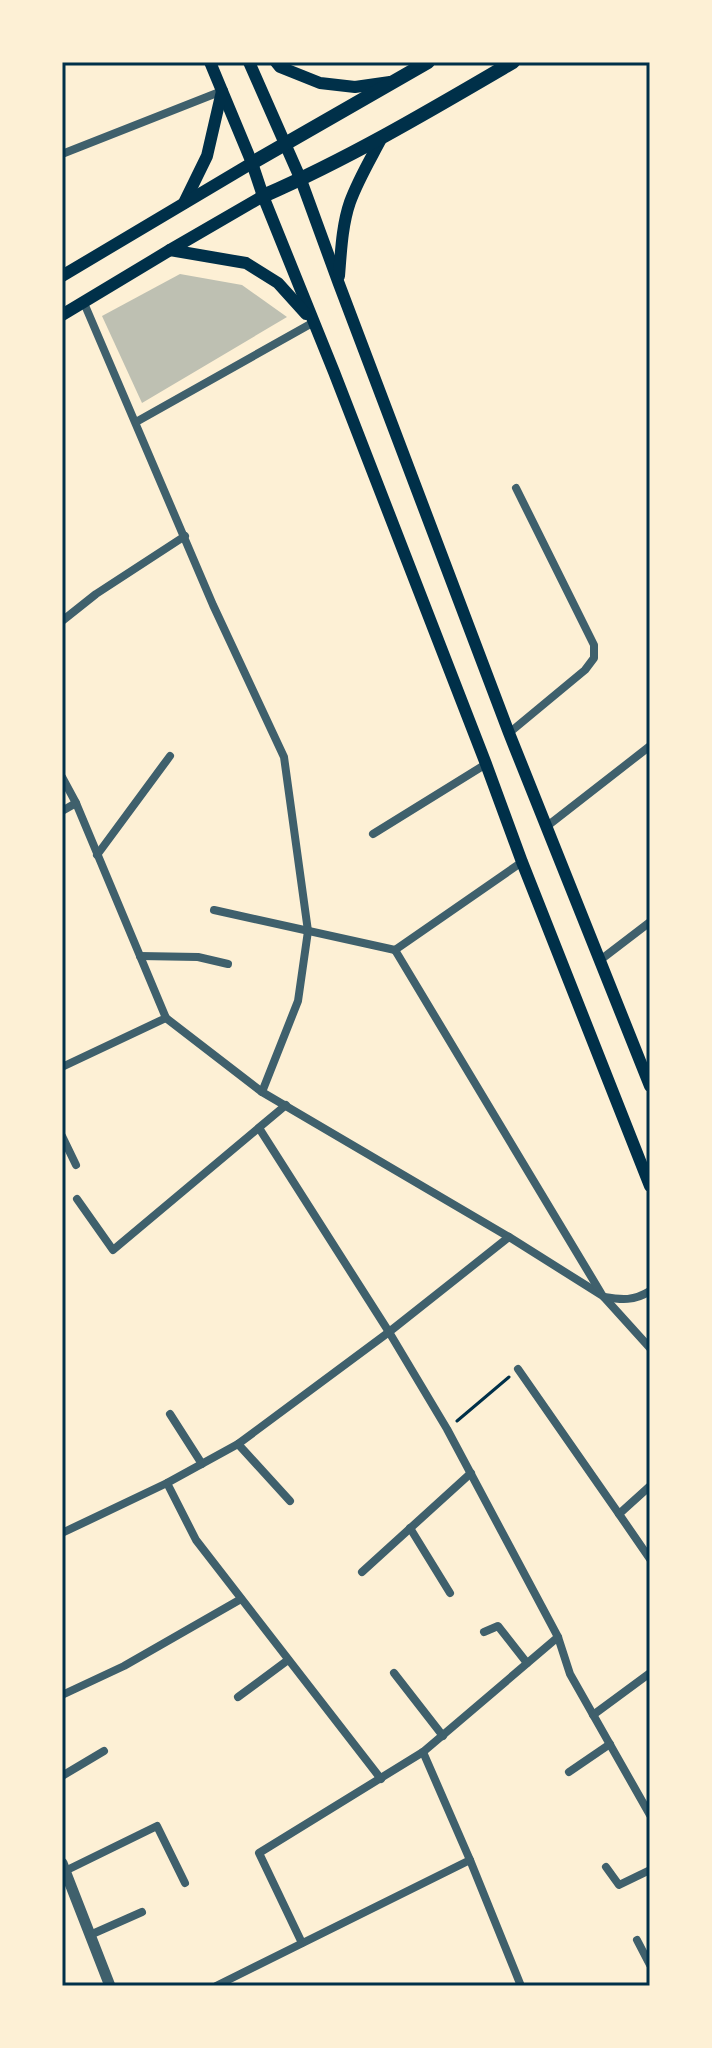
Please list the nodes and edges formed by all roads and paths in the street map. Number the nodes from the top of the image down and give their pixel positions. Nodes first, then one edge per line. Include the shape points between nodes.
1 (210, 62) edge
2 (249, 62) edge
3 (276, 62) edge
4 (428, 62) edge
5 (513, 62) edge
6 (393, 82) junction
7 (222, 91) junction
8 (381, 139) junction
9 (285, 144) junction
10 (62, 154) edge
11 (252, 163) junction
12 (301, 180) junction
13 (263, 196) junction
14 (184, 203) junction
15 (170, 250) junction
16 (62, 276) edge
17 (339, 284) junction
18 (84, 303) junction
19 (62, 315) edge
20 (314, 322) junction
21 (136, 422) junction
22 (516, 488) dead end
23 (185, 536) junction
24 (62, 621) edge
25 (509, 733) junction
26 (650, 746) edge
27 (170, 756) dead end
28 (486, 764) junction
29 (62, 777) edge
30 (76, 803) junction
31 (62, 811) edge
32 (546, 827) junction
33 (373, 834) dead end
34 (97, 855) junction
35 (522, 862) junction
36 (214, 910) dead end
37 (650, 922) edge
38 (308, 931) junction
39 (395, 950) junction
40 (140, 956) junction
41 (599, 961) junction
42 (228, 964) dead end
43 (166, 1018) junction
44 (62, 1067) edge
45 (650, 1086) edge
46 (262, 1092) junction
47 (286, 1105) junction
48 (259, 1128) junction
49 (62, 1136) edge
50 (76, 1165) dead end
51 (650, 1186) edge
52 (77, 1199) dead end
53 (509, 1237) junction
54 (650, 1291) edge
55 (603, 1296) junction
56 (389, 1332) junction
57 (650, 1348) edge
58 (518, 1369) joint
59 (170, 1414) dead end
60 (447, 1429) junction
61 (238, 1444) junction
62 (202, 1464) junction
63 (471, 1473) junction
64 (167, 1483) junction
65 (650, 1486) edge
66 (290, 1501) dead end
67 (619, 1514) junction
68 (410, 1528) junction
69 (62, 1533) edge
70 (650, 1559) edge
71 (362, 1572) dead end
72 (450, 1593) dead end
73 (241, 1599) junction
74 (484, 1632) dead end
75 (558, 1637) junction
76 (288, 1660) junction
77 (527, 1663) junction
78 (394, 1673) dead end
79 (650, 1673) edge
80 (62, 1695) edge
81 (238, 1697) dead end
82 (593, 1715) junction
83 (443, 1736) junction
84 (610, 1744) junction
85 (104, 1751) dead end
86 (423, 1752) junction
87 (569, 1772) dead end
88 (62, 1776) edge
89 (381, 1779) junction
90 (650, 1815) edge
91 (470, 1860) junction
92 (64, 1867) edge
93 (606, 1867) dead end
94 (650, 1870) edge
95 (185, 1883) dead end
96 (142, 1912) dead end
97 (90, 1935) junction
98 (637, 1940) dead end
99 (302, 1943) junction
100 (650, 1965) edge
101 (518, 1985) edge
102 (110, 1986) edge
103 (216, 1986) edge

1 - 7 main road
2 - 9 main road
3 - 6 main road via 320,83 355,87
4 - 6 main road
5 - 8 main road
6 - 9 main road
7 - 10 street
7 - 11 main road
7 - 14 main road via 207,156
8 - 12 main road
8 - 17 main road via 349,204
9 - 11 main road
9 - 12 main road
11 - 13 main road
11 - 14 main road
12 - 13 main road
12 - 17 main road
13 - 15 main road
13 - 20 main road
14 - 16 main road
15 - 18 main road
15 - 20 main road via 246,263 278,283
17 - 25 main road
18 - 19 main road
18 - 21 street
20 - 21 street
20 - 28 main road
21 - 23 street
22 - 25 street via 594,645 594,658
23 - 24 street
23 - 38 street via 284,757
25 - 32 main road
26 - 32 street
27 - 34 street
28 - 33 street
28 - 35 main road
29 - 30 street
30 - 31 street
30 - 34 street
32 - 41 main road
34 - 40 street
35 - 39 street
35 - 51 main road
36 - 38 street
37 - 41 street
38 - 39 street
38 - 46 street via 298,1001
39 - 55 street
40 - 42 street via 198,957
40 - 43 street
41 - 45 main road
43 - 44 street
43 - 46 street
46 - 47 street
47 - 48 street
47 - 53 street
48 - 52 street via 113,1250
48 - 56 street
49 - 50 street
53 - 55 street
53 - 56 street
54 - 55 street via 623,1300
55 - 57 street
56 - 60 street
56 - 61 street
58 - 60 path
58 - 67 street
59 - 62 street
60 - 63 street
61 - 62 street
61 - 66 street
62 - 64 street
63 - 68 street
63 - 75 street
64 - 69 street
64 - 73 street via 196,1540
65 - 67 street
67 - 70 street
68 - 71 street
68 - 72 street
73 - 76 street
73 - 80 street
74 - 77 street via 498,1626
75 - 77 street
75 - 82 street via 570,1674
76 - 81 street
76 - 89 street
77 - 83 street
78 - 83 street
79 - 82 street
82 - 84 street
83 - 86 street
84 - 87 street
84 - 90 street
85 - 88 street
86 - 89 street
86 - 91 street
89 - 99 street via 259,1853
91 - 99 street
91 - 101 street
92 - 95 street via 157,1826
92 - 97 street
93 - 94 street via 619,1885
96 - 97 street
97 - 102 street
98 - 100 street
99 - 103 street

